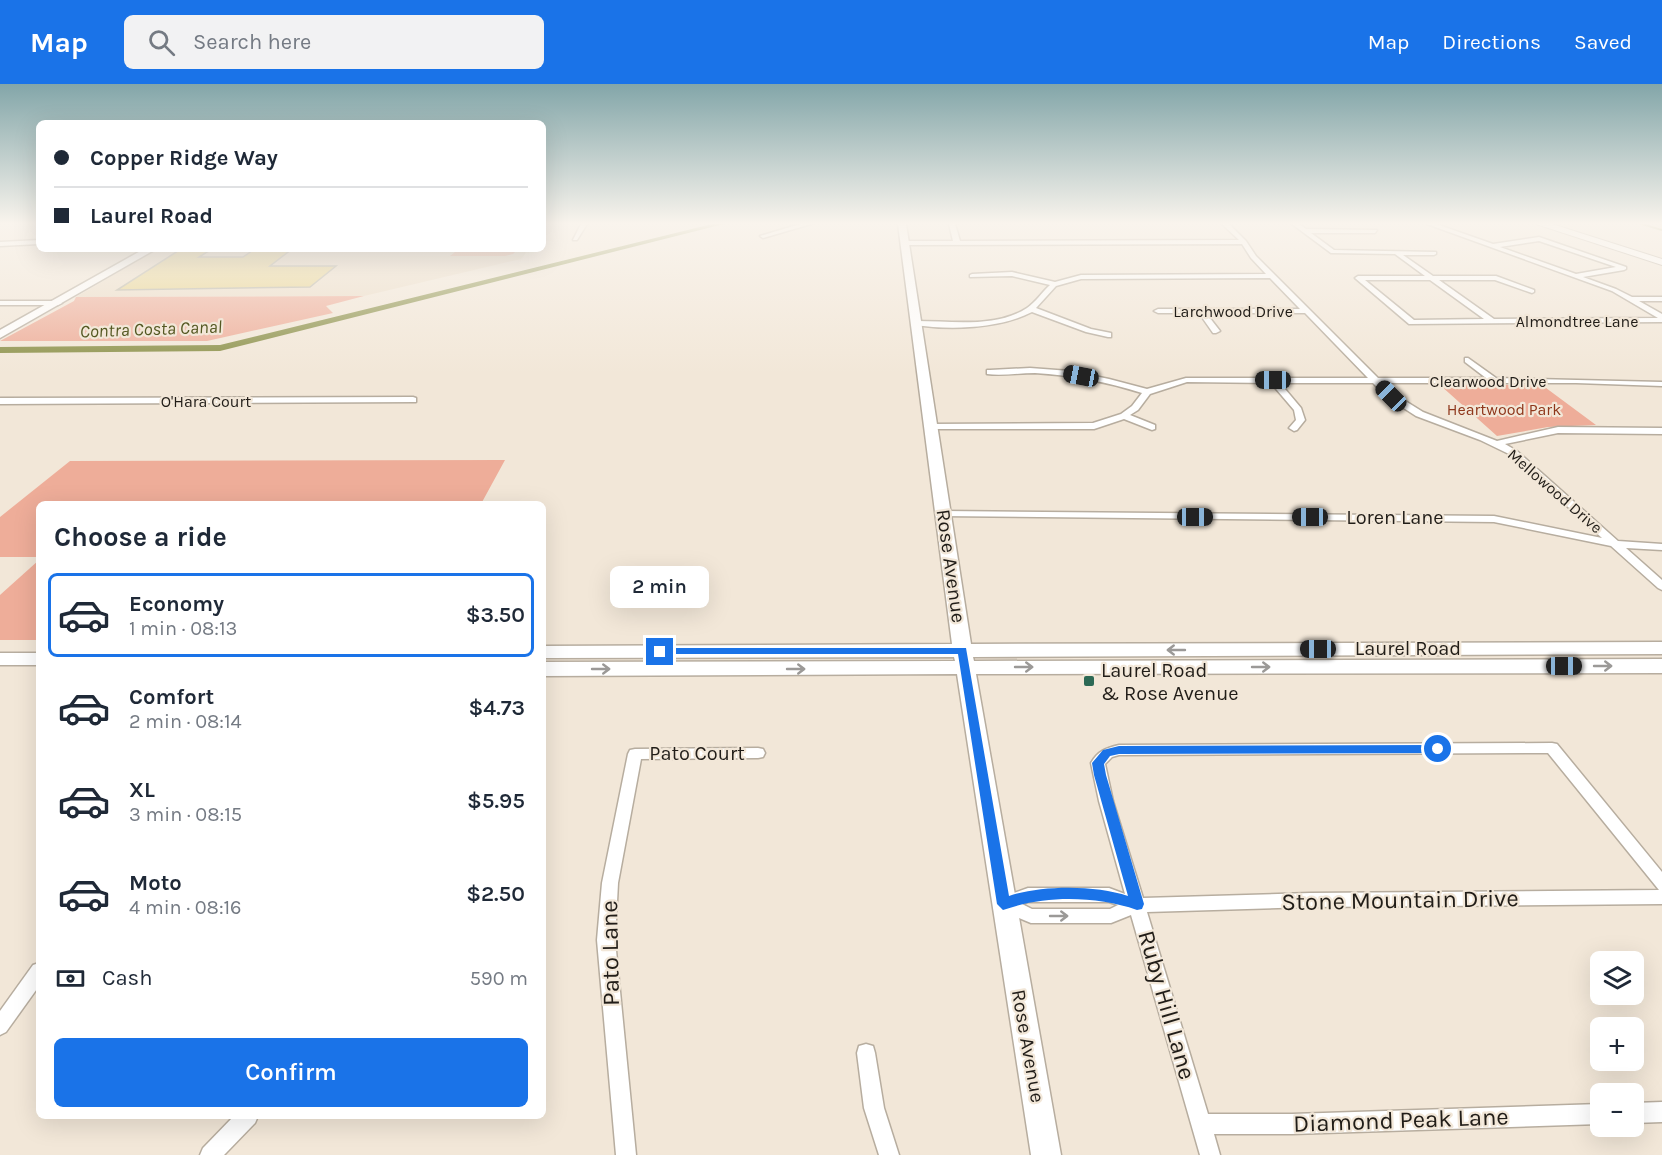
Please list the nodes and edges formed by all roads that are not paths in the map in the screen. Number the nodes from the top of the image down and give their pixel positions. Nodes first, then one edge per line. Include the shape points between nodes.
1 (94, 274) edge
2 (108, 274) edge
3 (910, 274) edge
4 (1426, 274) edge
5 (1569, 274) edge
6 (1587, 274) edge
7 (972, 276) dead end
8 (1272, 276) joint
9 (1575, 276) junction
10 (1432, 278) junction
11 (1056, 284) junction
12 (1532, 291) dead end
13 (1662, 298) edge
14 (1634, 299) junction
15 (0, 303) edge
16 (43, 303) junction
17 (58, 303) junction
18 (1031, 309) junction
19 (1158, 311) dead end
20 (1201, 311) junction
21 (1307, 311) junction
22 (1662, 318) edge
23 (1493, 321) junction
24 (917, 323) junction
25 (0, 328) edge
26 (1216, 331) dead end
27 (0, 335) edge
28 (1108, 335) dead end
29 (1468, 360) dead end
30 (990, 372) dead end
31 (1273, 380) junction
32 (1376, 380) junction
33 (1494, 381) junction
34 (1662, 384) edge
35 (1147, 392) junction
36 (413, 400) dead end
37 (0, 401) edge
38 (1124, 416) junction
39 (1152, 427) dead end
40 (933, 428) junction
41 (1294, 428) dead end
42 (1662, 431) edge
43 (1499, 443) junction
44 (944, 514) junction
45 (1618, 546) junction
46 (1662, 548) edge
47 (1662, 586) edge
48 (1508, 648) junction
49 (1662, 648) edge
50 (546, 652) edge
51 (0, 659) edge
52 (36, 659) edge
53 (964, 659) junction
54 (1466, 666) junction
55 (1662, 666) edge
56 (546, 669) edge
57 (758, 753) dead end
58 (635, 754) joint
59 (1662, 884) edge
60 (1662, 897) edge
61 (1003, 904) junction
62 (1137, 904) junction
63 (36, 975) edge
64 (0, 1026) edge
65 (866, 1053) dead end
66 (1662, 1112) edge
67 (1644, 1113) edge
68 (1590, 1114) edge
69 (245, 1119) edge
70 (1201, 1124) junction
71 (210, 1155) edge
72 (626, 1155) edge
73 (889, 1155) edge
74 (1046, 1155) edge
75 (1210, 1155) edge

1 - 16 main road
2 - 17 main road
3 - 24 main road, Rose Avenue
4 - 10 street
5 - 9 street
6 - 9 street
7 - 11 street via 1022,275
8 - 11 street via 1106,275
8 - 21 street, Mellowood Drive
9 - 14 street
10 - 12 street via 1496,278
10 - 23 street
10 - 23 street, Almondtree Lane via 1358,278 1412,322
11 - 18 street
13 - 14 street
14 - 22 street
15 - 16 street
16 - 17 street
16 - 25 main road
17 - 27 main road
18 - 24 street via 988,322
18 - 28 street via 1087,332
19 - 20 street, Larchwood Drive
20 - 21 street, Larchwood Drive
20 - 26 street
21 - 32 street, Mellowood Drive
22 - 23 street, Almondtree Lane
24 - 40 main road, Rose Avenue
29 - 33 street
30 - 35 street via 1064,372
31 - 32 street, Clearwood Drive
31 - 35 street, Clearwood Drive via 1186,380
31 - 41 street via 1298,410 1301,420
32 - 33 street, Clearwood Drive
32 - 43 street, Mellowood Drive via 1415,412
33 - 34 street, Clearwood Drive
35 - 38 street via 1136,408
36 - 37 street, O'Hara Court
38 - 39 street
38 - 40 street via 1094,426 1070,428
40 - 44 main road, Rose Avenue
42 - 43 street via 1558,430
43 - 45 street, Mellowood Drive
44 - 45 street, Loren Lane via 1494,519
44 - 53 main road, Rose Avenue
45 - 46 street, Loren Lane
45 - 47 street, Mellowood Drive
48 - 49 main road, Laurel Road
48 -> 53 main road, Laurel Road
48 - 54 main road via 1513,660 1488,660
50 - 53 main road, Laurel Road
51 - 52 main road
53 -> 54 main road, Laurel Road
56 -> 53 main road, Laurel Road
53 - 61 main road, Rose Avenue
54 -> 55 main road, Laurel Road
57 - 58 street, Pato Court
58 - 72 street, Pato Lane via 611,875 606,940
59 - 62 street, Ruby Hill Lane via 1552,748 1119,750 1107,753 1098,763
60 - 62 street, Stone Mountain Drive
61 - 62 street, Stone Mountain Drive via 1031,916 1112,915
61 - 74 main road, Rose Avenue
62 - 70 street, Ruby Hill Lane
63 - 64 street
65 - 73 street via 874,1108
66 - 67 street
68 - 70 street, Diamond Peak Lane
69 - 71 street
70 - 75 street, Ruby Hill Lane

